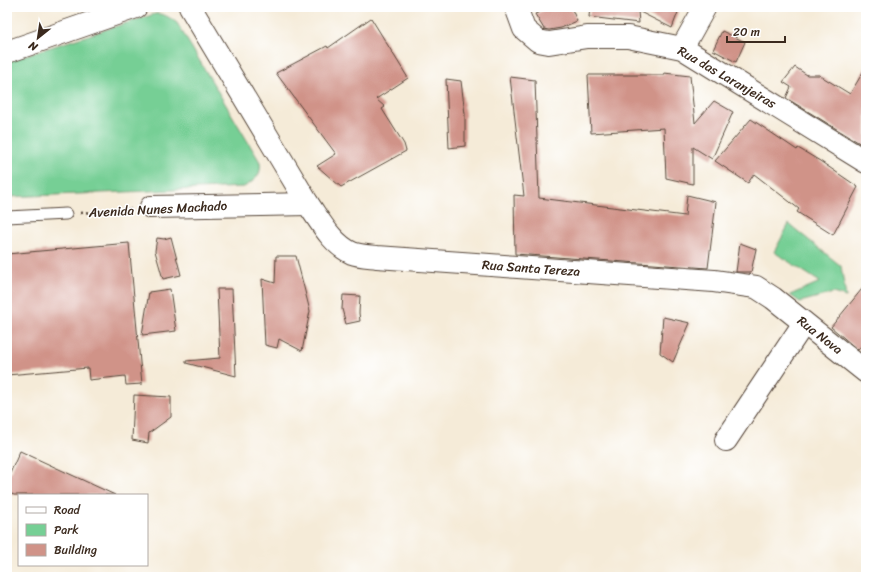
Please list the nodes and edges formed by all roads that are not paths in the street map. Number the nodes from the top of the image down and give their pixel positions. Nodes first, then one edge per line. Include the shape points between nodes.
1 (136, 7) edge
2 (190, 7) edge
3 (705, 7) edge
4 (517, 10) edge
5 (682, 48) junction
6 (7, 52) edge
7 (866, 162) edge
8 (308, 204) junction
9 (151, 207) road end
10 (66, 214) road end
11 (7, 217) edge
12 (773, 298) joint
13 (804, 323) junction
14 (864, 368) edge
15 (726, 440) dead end

1 - 6 street
2 - 8 street, Rua Santa Tereza
3 - 5 street
4 - 5 street, Rua das Laranjeiras via 524,29 538,41 549,43 587,37 628,37
5 - 7 street, Rua das Laranjeiras
8 - 9 street, Avenida Nunes Machado
8 - 12 street, Rua Santa Tereza via 338,243 353,253 362,255 729,282 756,287
10 - 11 lane
12 - 13 street, Rua Nova
13 - 14 street, Rua Nova
13 - 15 street

